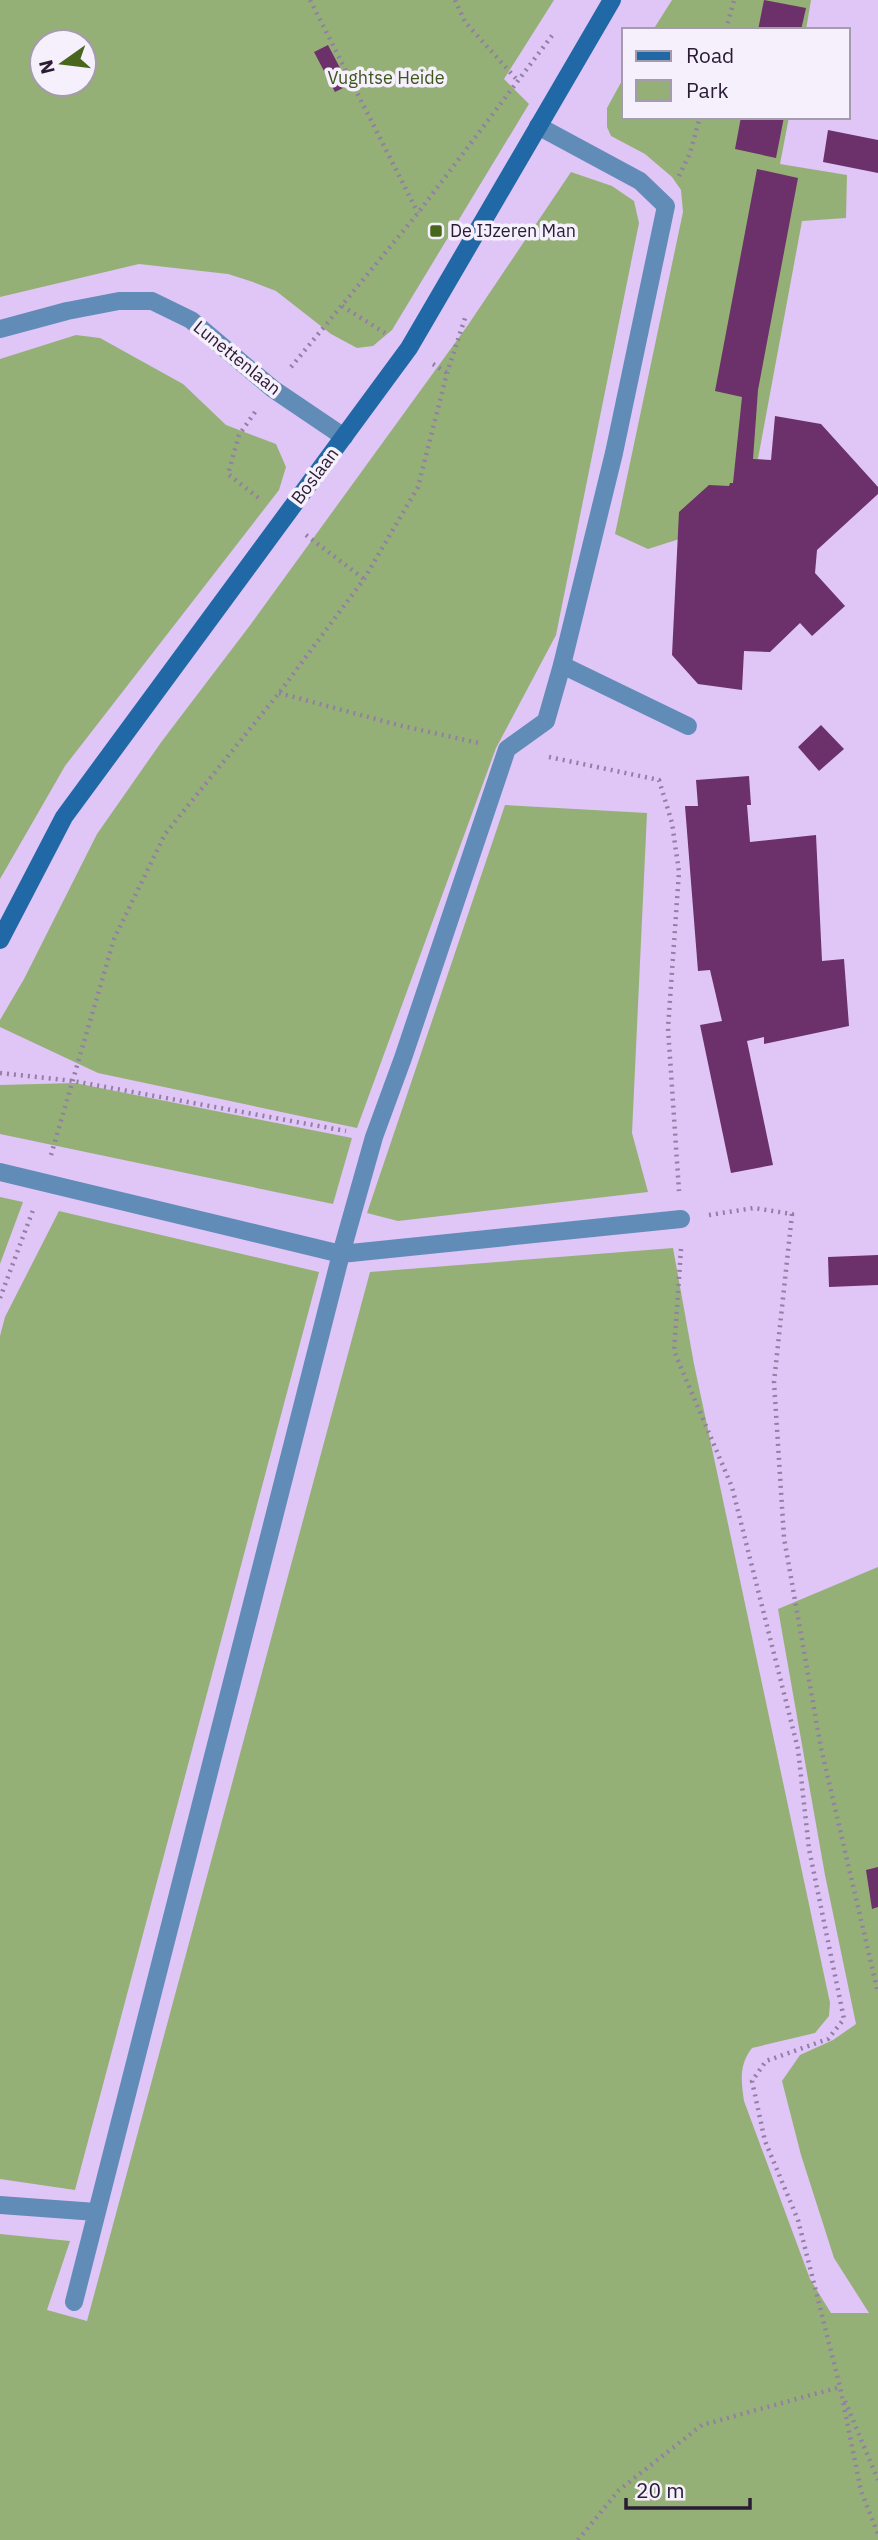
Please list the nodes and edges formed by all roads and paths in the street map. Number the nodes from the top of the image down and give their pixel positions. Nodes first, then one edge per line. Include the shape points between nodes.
1 (310, 0) edge
2 (455, 0) edge
3 (612, 0) edge
4 (734, 0) edge
5 (727, 28) edge
6 (556, 31) dead end
7 (519, 82) junction
8 (699, 119) edge
9 (538, 127) junction
10 (666, 206) junction
11 (418, 213) junction
12 (0, 329) edge
13 (447, 373) dead end
14 (273, 389) junction
15 (344, 437) junction
16 (562, 665) junction
17 (279, 693) junction
18 (688, 726) dead end
19 (507, 749) junction
20 (0, 940) edge
21 (0, 1073) edge
22 (73, 1081) junction
23 (374, 1137) junction
24 (0, 1172) edge
25 (681, 1219) junction
26 (341, 1254) junction
27 (878, 1993) edge
28 (0, 2205) edge
29 (96, 2212) junction
30 (74, 2302) dead end
31 (840, 2387) junction
32 (878, 2480) edge
33 (878, 2533) edge
34 (578, 2540) edge

1 - 11 path
2 - 7 path via 465,22
3 - 9 main road, Boslaan
4 - 5 path
6 - 7 path
7 - 11 path
8 - 10 path
9 - 10 street via 640,181
9 - 15 main road, Boslaan via 409,348
10 - 16 street via 614,453
11 - 14 path
12 - 14 street, Lunettenlaan via 119,300 152,301 191,320
13 - 17 path via 418,487 364,579
14 - 15 street, Lunettenlaan
15 - 20 main road, Boslaan via 64,817
16 - 18 street
16 - 19 street via 546,721
17 - 19 path
17 - 22 path via 165,834 114,939
19 - 23 street
19 - 25 path via 659,780 679,872 668,1028
21 - 22 path
22 - 23 path
23 - 26 street
24 - 26 street
25 - 26 street
25 - 27 path via 754,1208 792,1214 774,1382 784,1538 821,1748
25 - 31 path via 674,1351 732,1487 798,1749 809,1849 845,2019 828,2039 766,2061 752,2081 765,2141 798,2220
26 - 29 street
28 - 29 street
29 - 30 street
31 - 32 path
31 - 33 path via 861,2491
31 - 34 path via 702,2425 619,2490

